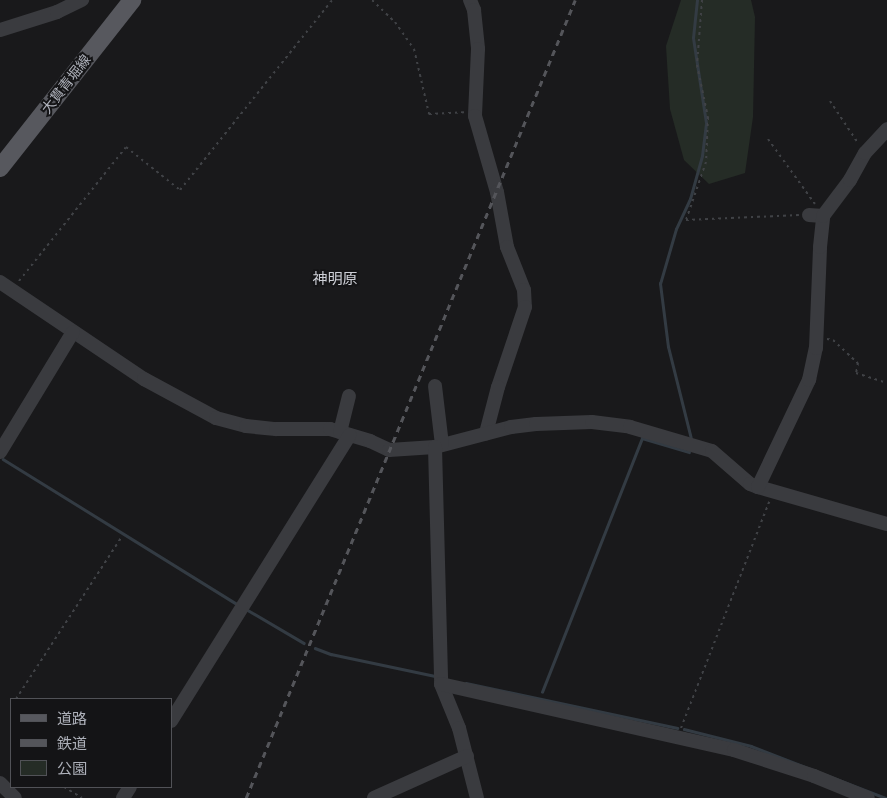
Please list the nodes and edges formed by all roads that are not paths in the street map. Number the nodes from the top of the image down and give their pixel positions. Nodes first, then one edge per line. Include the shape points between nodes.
1 (82, 0) edge
2 (132, 0) edge
3 (470, 0) edge
4 (0, 30) edge
5 (887, 129) edge
6 (0, 168) edge
7 (808, 214) road end
8 (823, 216) junction
9 (0, 282) edge
10 (73, 332) junction
11 (435, 386) dead end
12 (349, 396) dead end
13 (345, 433) junction
14 (486, 433) junction
15 (439, 446) junction
16 (0, 452) edge
17 (758, 487) junction
18 (887, 524) edge
19 (441, 684) junction
20 (172, 719) edge
21 (466, 756) junction
22 (0, 783) edge
23 (14, 798) edge
24 (374, 798) edge
25 (477, 798) edge
26 (868, 798) edge

1 - 4 street via 57,12
2 - 6 main road, 大貫青堀線
3 - 14 street via 478,49 475,112 508,247 524,290 525,307
5 - 8 street via 865,153
7 - 8 street
8 - 17 street via 817,338 809,380
9 - 10 street
10 - 13 street via 144,379 216,418 246,426
10 - 16 street
11 - 15 street
12 - 13 street
13 - 15 street via 389,450
13 - 20 street
14 - 15 street
14 - 17 street via 511,426 563,422 630,427 712,451 750,484
15 - 19 street
17 - 18 street
19 - 21 street via 459,728
19 - 26 street via 734,750 814,776
21 - 24 street
21 - 25 street
22 - 23 street

